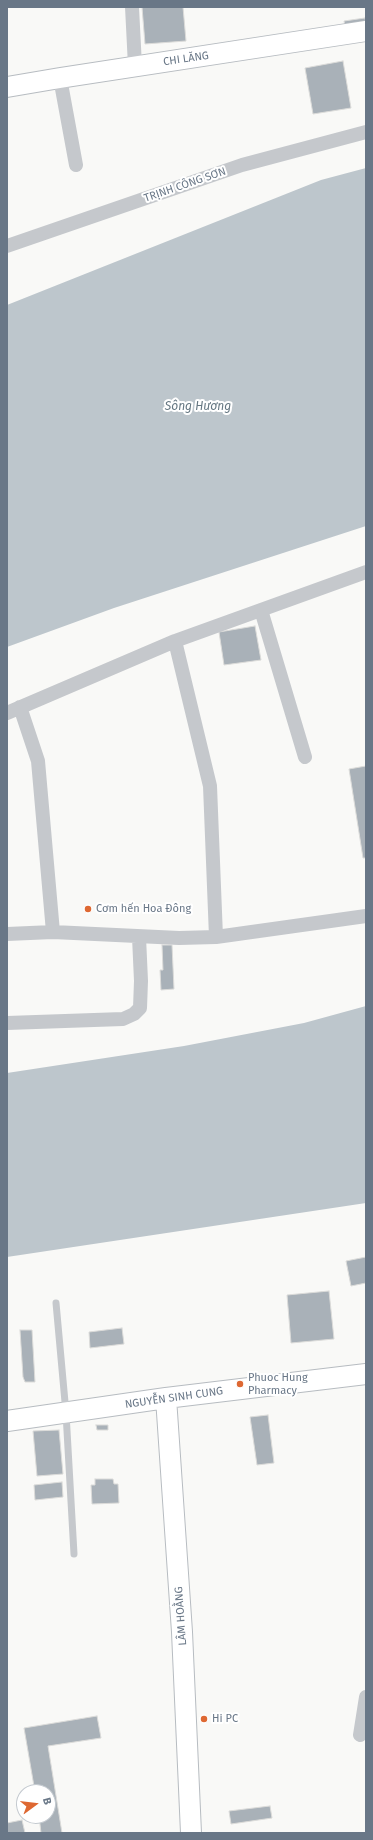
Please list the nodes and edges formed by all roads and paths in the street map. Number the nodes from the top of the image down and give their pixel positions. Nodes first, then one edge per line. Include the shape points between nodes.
1 (132, 7) edge
2 (366, 31) edge
3 (134, 66) junction
4 (60, 78) junction
5 (7, 87) edge
6 (366, 132) edge
7 (76, 165) dead end
8 (7, 246) edge
9 (366, 572) edge
10 (261, 610) junction
11 (176, 641) junction
12 (20, 707) junction
13 (7, 713) edge
14 (305, 757) dead end
15 (366, 916) edge
16 (53, 932) junction
17 (7, 934) edge
18 (139, 937) junction
19 (216, 937) junction
20 (7, 1024) edge
21 (56, 1303) dead end
22 (366, 1374) edge
23 (166, 1398) junction
24 (66, 1413) junction
25 (7, 1421) edge
26 (74, 1554) dead end
27 (366, 1697) edge
28 (360, 1735) dead end
29 (191, 1833) edge

1 - 3 street
2 - 3 street, CHI LĂNG
3 - 4 street, CHI LĂNG
4 - 5 street, CHI LĂNG
4 - 7 street
6 - 8 street, TRỊNH CÔNG SƠN via 242,165
9 - 10 street
10 - 11 street
10 - 14 street
11 - 12 street
11 - 19 street via 210,786
12 - 13 street
12 - 16 street via 38,762
15 - 19 street
16 - 17 street
16 - 18 street
18 - 19 street
18 - 20 street via 140,1008 134,1014 123,1019
21 - 24 lane
22 - 23 street, NGUYỄN SINH CUNG
23 - 24 street, NGUYỄN SINH CUNG
23 - 29 street, LÂM HOẰNG via 182,1632
24 - 25 street, NGUYỄN SINH CUNG
24 - 26 lane
27 - 28 street

